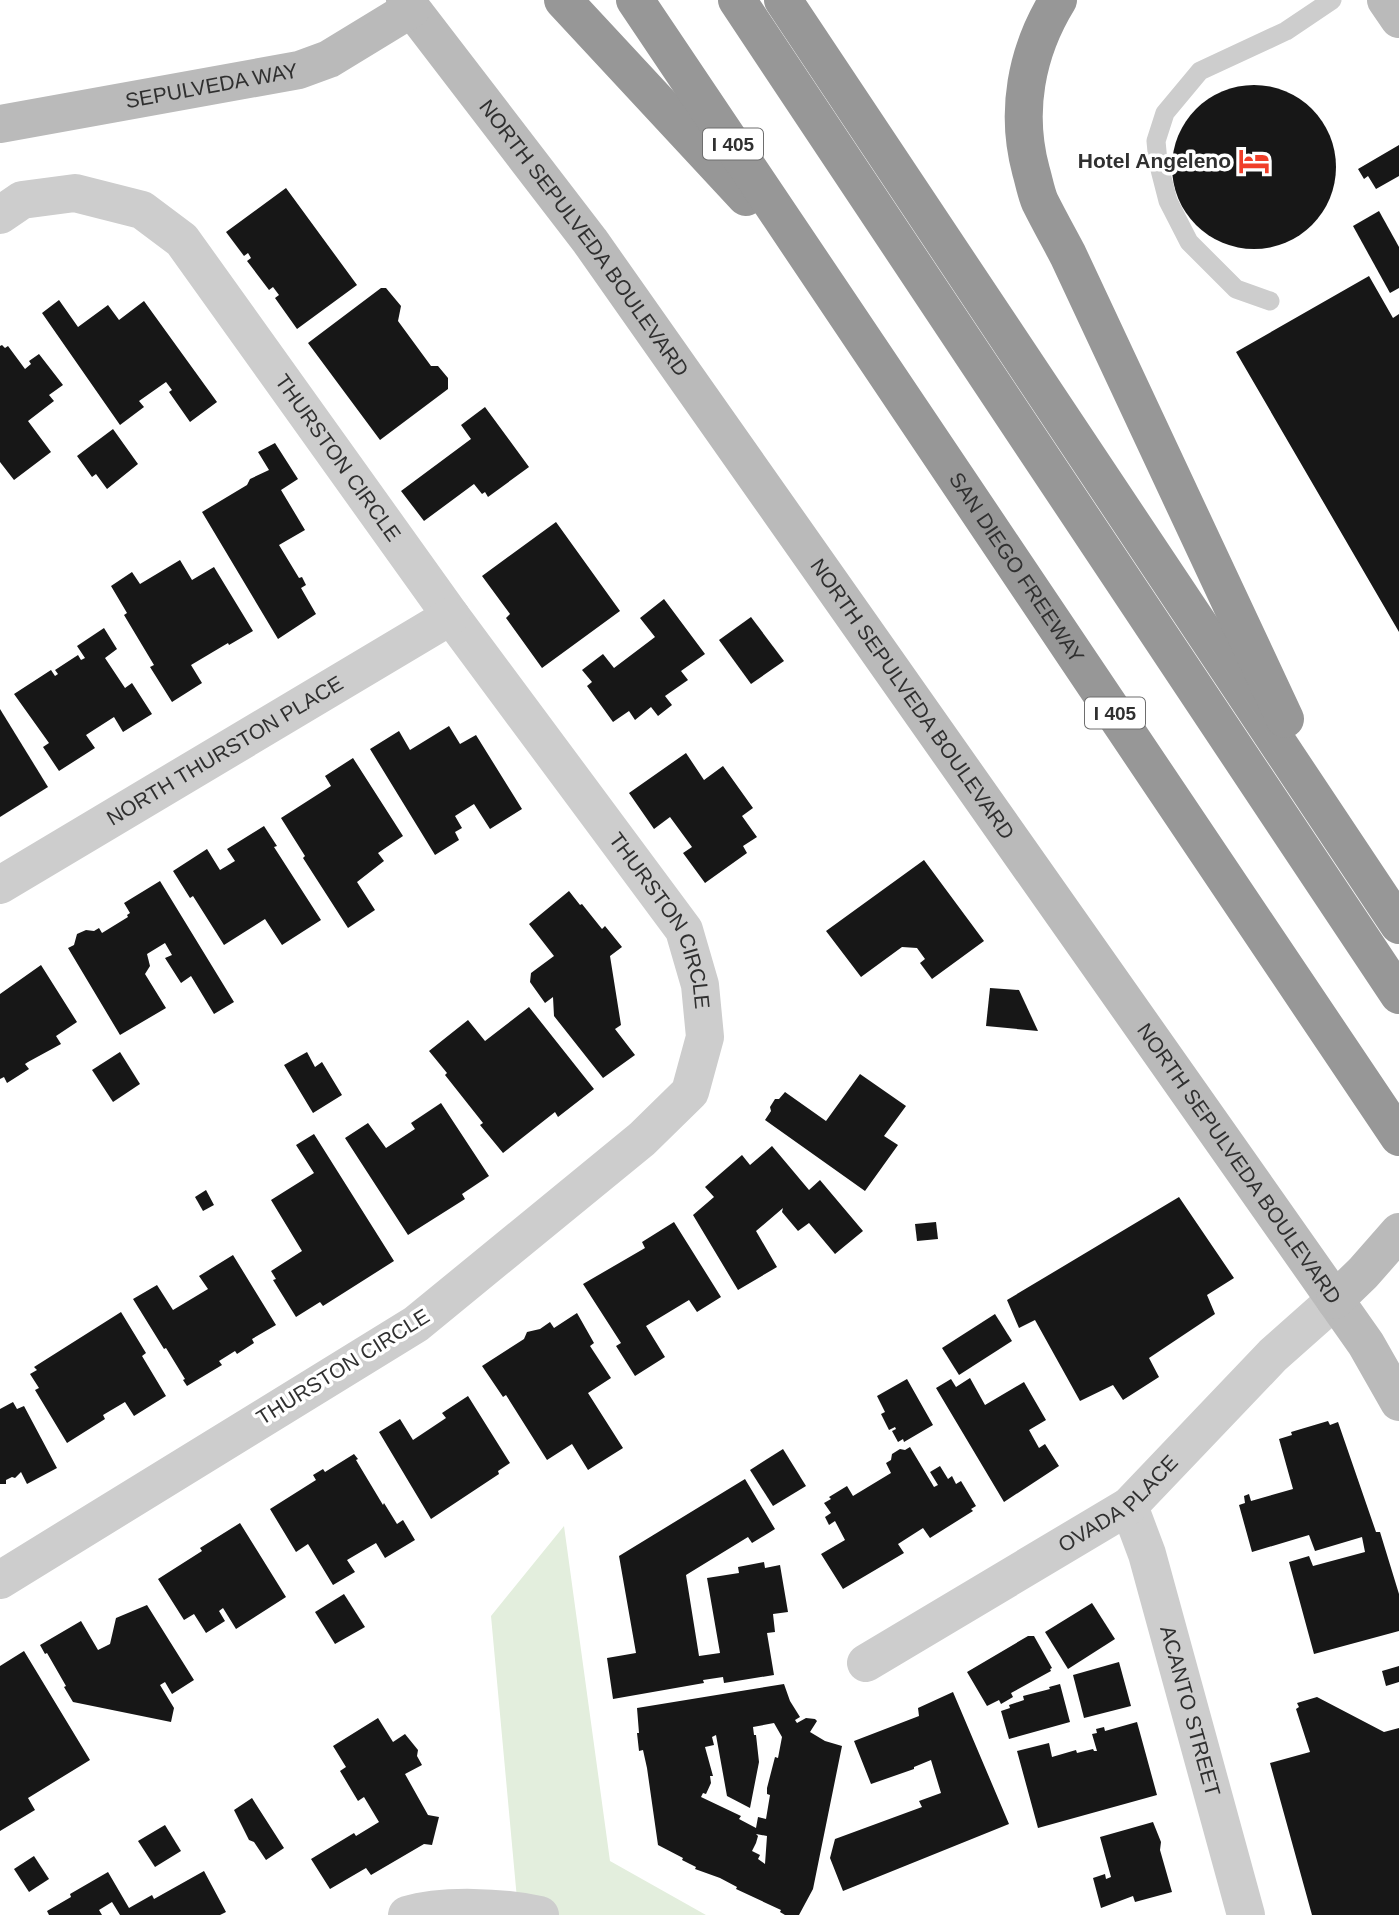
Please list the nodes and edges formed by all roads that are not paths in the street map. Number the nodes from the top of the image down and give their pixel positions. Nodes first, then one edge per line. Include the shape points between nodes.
1 (563, 0) edge
2 (635, 0) edge
3 (737, 0) edge
4 (783, 0) edge
5 (1058, 0) edge
6 (1332, 0) edge
7 (1386, 0) edge
8 (408, 4) edge
9 (1399, 19) edge
10 (0, 102) edge
11 (54, 115) junction
12 (0, 124) edge
13 (0, 215) edge
14 (830, 289) junction
15 (1270, 301) dead end
16 (451, 616) junction
17 (1339, 835) junction
18 (0, 885) edge
19 (1399, 925) edge
20 (1399, 995) edge
21 (1399, 1137) edge
22 (1399, 1232) edge
23 (1335, 1300) junction
24 (1399, 1402) edge
25 (1129, 1506) junction
26 (0, 1580) edge
27 (866, 1663) dead end
28 (407, 1915) edge
29 (540, 1915) edge
30 (1246, 1915) edge

1 - 14 highway
2 - 14 highway, SAN DIEGO FREEWAY / I 405
3 - 20 highway
4 - 17 highway
5 - 17 highway via 1043,24 1027,73 1023,115 1027,154 1040,200
6 - 15 lane via 1286,31 1200,71 1165,113 1156,141 1168,201 1189,242 1236,289
7 - 9 main road
8 - 11 main road, SEPULVEDA WAY via 329,59 299,70
8 - 23 main road, NORTH SEPULVEDA BOULEVARD via 590,241
10 - 11 main road
11 - 12 main road, SEPULVEDA WAY
13 - 16 street, THURSTON CIRCLE via 22,200 75,193 142,210 182,240
14 - 21 highway, SAN DIEGO FREEWAY / I 405
16 - 18 street, NORTH THURSTON PLACE
16 - 26 street, THURSTON CIRCLE via 684,930 700,985 705,1037 691,1092 642,1139 416,1324
17 - 19 highway
22 - 23 main road
23 - 24 main road, NORTH SEPULVEDA BOULEVARD
23 - 25 street, OVADA PLACE via 1273,1354
25 - 27 street, OVADA PLACE
25 - 30 street, ACANTO STREET via 1147,1554
28 - 29 street via 428,1909 518,1910

